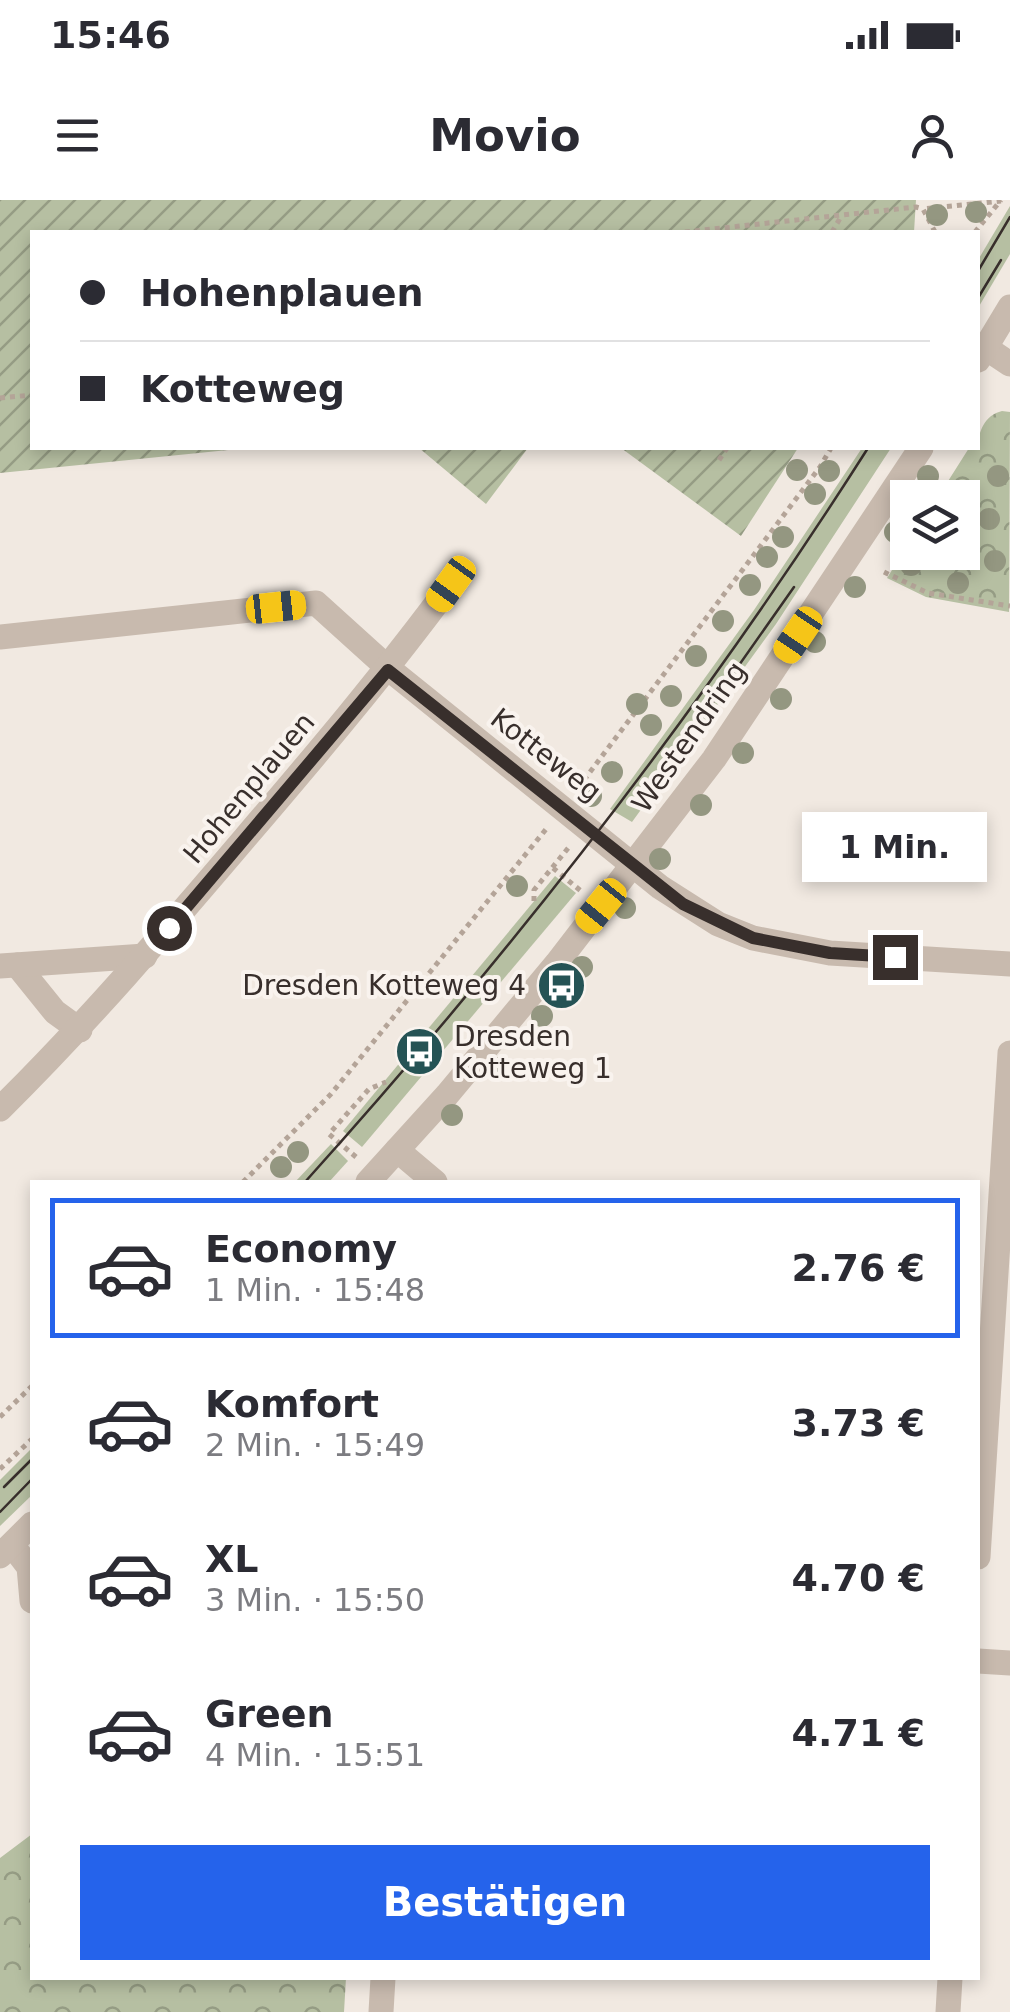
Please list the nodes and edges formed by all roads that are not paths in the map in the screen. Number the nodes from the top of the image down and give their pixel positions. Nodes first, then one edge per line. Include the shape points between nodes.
1 (1010, 307) edge
2 (982, 354) edge
3 (1010, 364) edge
4 (921, 450) edge
5 (451, 584) dead end
6 (0, 637) edge
7 (388, 670) junction
8 (634, 865) junction
9 (145, 956) junction
10 (1010, 964) edge
11 (8, 966) edge
12 (80, 1030) junction
13 (1010, 1053) edge
14 (0, 1109) edge
15 (397, 1150) junction
16 (363, 1171) edge
17 (433, 1180) edge
18 (986, 1295) edge
19 (980, 1492) edge
20 (30, 1526) edge
21 (6, 1550) edge
22 (30, 1584) edge
23 (980, 1661) edge
24 (1010, 1663) edge
25 (383, 1980) edge
26 (950, 1980) edge
27 (381, 2012) edge
28 (948, 2012) edge

1 - 2 street
2 - 3 street
4 - 8 street, Westendring via 714,759
5 - 7 street, Hohenplauen
6 - 7 street, Kotteweg via 316,603
7 - 8 street, Kotteweg
7 - 9 street, Hohenplauen
8 - 10 street, Kotteweg via 683,904 753,938 830,953
8 - 15 street, Westendring
9 - 11 street
9 - 12 street, Hohenplauen
11 - 12 street
12 - 14 street, Hohenplauen
13 - 18 street
15 - 16 street, Westendring
15 - 17 street
18 - 19 street
20 - 21 street
21 - 22 street via 28,1567
23 - 24 street
25 - 27 street
26 - 28 street

